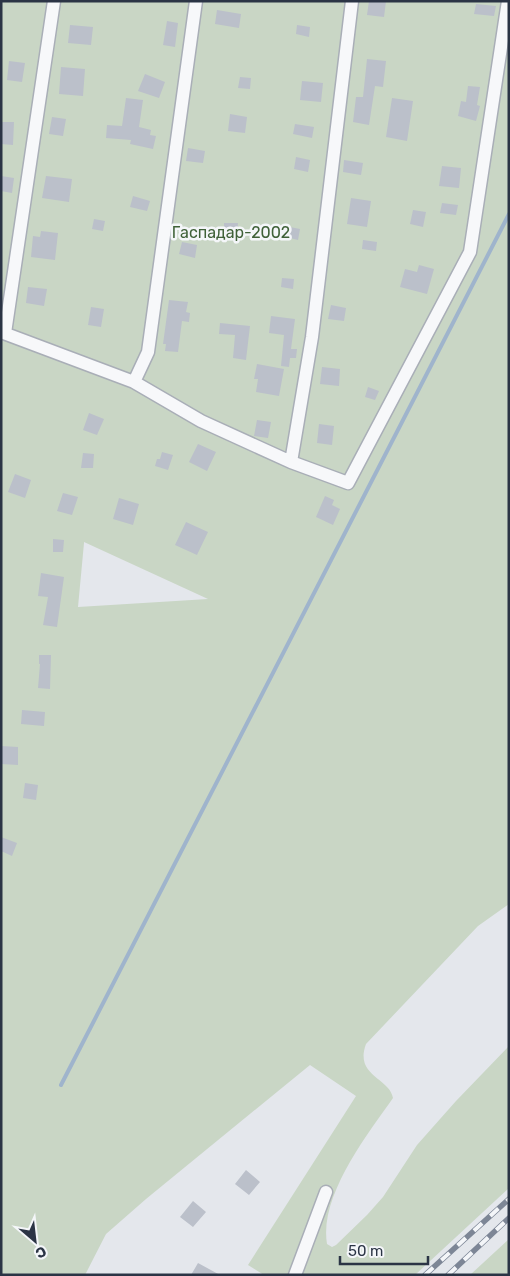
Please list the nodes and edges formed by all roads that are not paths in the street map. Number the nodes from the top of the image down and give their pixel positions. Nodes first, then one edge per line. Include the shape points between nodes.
1 (54, 1) edge
2 (196, 1) edge
3 (352, 1) edge
4 (508, 1) edge
5 (3, 332) edge
6 (134, 382) junction
7 (292, 462) junction
8 (326, 1192) dead end
9 (295, 1275) edge

1 - 5 street
2 - 6 street via 148,352
3 - 7 street via 312,337
4 - 7 street via 470,252 348,483
5 - 6 street
6 - 7 street via 201,421
8 - 9 street

